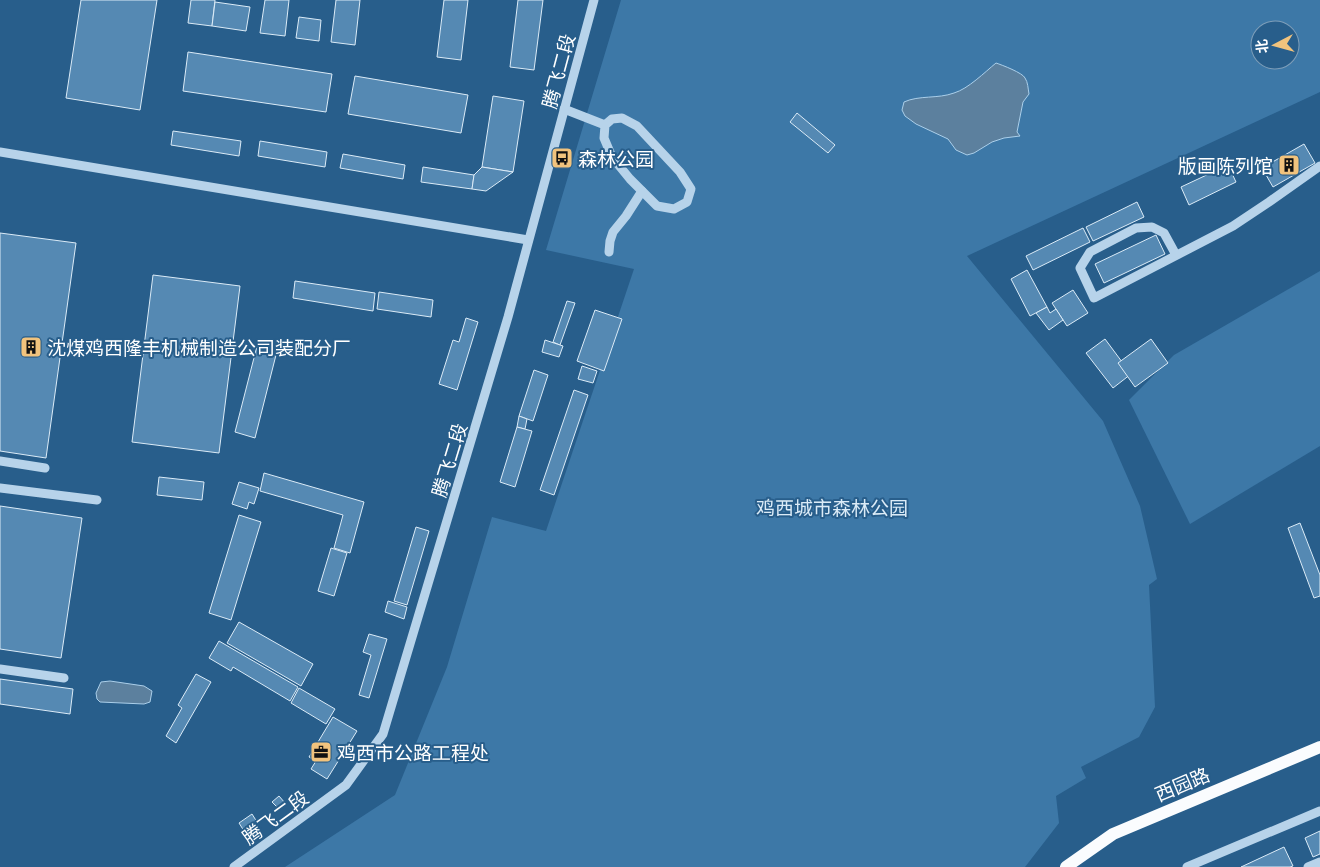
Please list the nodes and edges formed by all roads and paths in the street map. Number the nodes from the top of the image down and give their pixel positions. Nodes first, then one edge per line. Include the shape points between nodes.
1 (594, 0) edge
2 (564, 108) junction
3 (605, 125) junction
4 (0, 152) edge
5 (1320, 166) edge
6 (642, 191) junction
7 (528, 240) junction
8 (609, 252) dead end
9 (1176, 255) junction
10 (0, 460) edge
11 (45, 468) dead end
12 (0, 488) edge
13 (97, 500) dead end
14 (0, 669) edge
15 (64, 678) dead end
16 (1320, 747) edge
17 (1320, 811) edge
18 (1320, 862) edge
19 (234, 867) edge
20 (1066, 867) edge
21 (1187, 867) edge
22 (1308, 867) edge

1 - 2 street, 腾飞二段
2 - 3 street
2 - 7 street, 腾飞二段
3 - 6 street via 604,138 612,157
3 - 6 street via 612,119 622,118 637,126 680,172 690,189 687,202 674,210 656,206
4 - 7 street
5 - 9 street via 1233,226
6 - 8 street via 613,232
7 - 19 street, 腾飞二段 via 474,433 383,734 346,785
9 - 9 street via 1094,298 1080,268 1090,252 1136,228 1152,227 1164,233
10 - 11 street
12 - 13 street
14 - 15 street
16 - 20 main road, 西园路 via 1113,834
17 - 21 street
18 - 22 street

